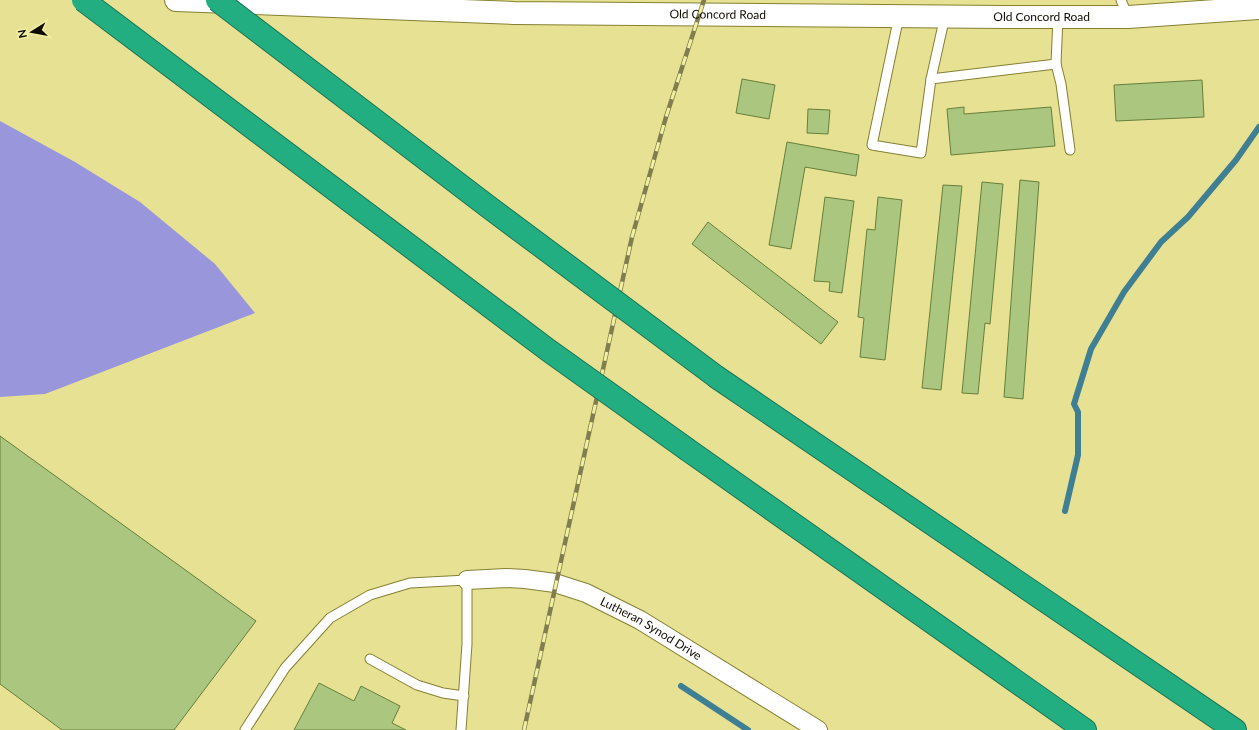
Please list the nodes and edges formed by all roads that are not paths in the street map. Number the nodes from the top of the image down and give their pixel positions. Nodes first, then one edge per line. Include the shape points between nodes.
1 (83, 0) edge
2 (176, 0) edge
3 (217, 0) edge
4 (1124, 8) edge
5 (1259, 8) edge
6 (899, 16) junction
7 (945, 16) junction
8 (1058, 17) junction
9 (1056, 64) junction
10 (931, 79) junction
11 (1070, 150) dead end
12 (467, 580) junction
13 (370, 659) dead end
14 (464, 696) junction
15 (245, 730) edge
16 (461, 730) edge
17 (818, 730) edge
18 (1085, 730) edge
19 (1235, 730) edge

1 - 18 highway, bridge via 548,350
2 - 6 main road, Old Concord Road via 514,13
3 - 19 highway, bridge via 718,378
4 - 5 main road, Old Concord Road
4 - 8 main road, Old Concord Road
6 - 7 main road, Old Concord Road
6 - 10 lane via 872,145 921,153
7 - 8 main road, Old Concord Road
7 - 10 lane
8 - 9 lane
9 - 10 lane
9 - 11 lane
12 - 14 lane
12 - 15 lane via 410,583 370,595 330,618 285,668
12 - 17 street, Lutheran Synod Drive via 526,579 555,583 586,593 640,620
13 - 14 lane via 417,685
14 - 16 lane

